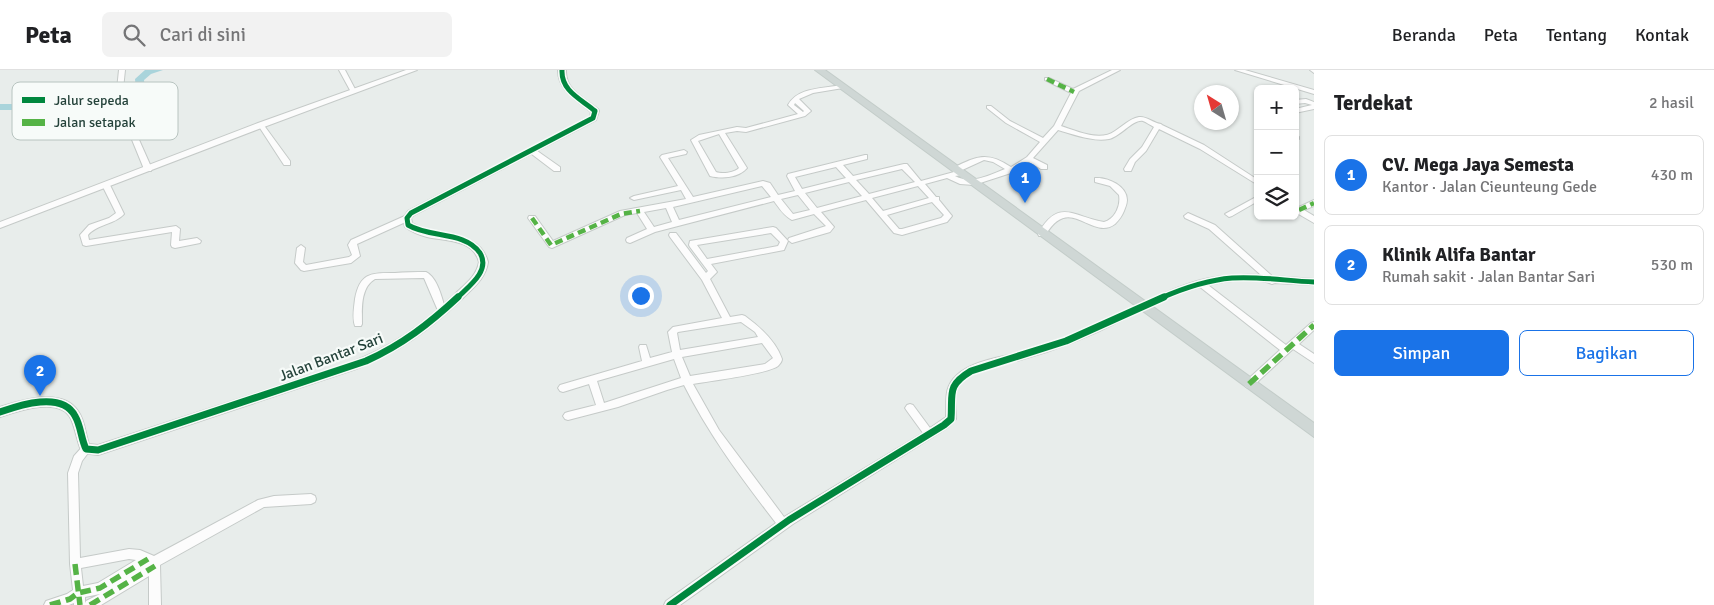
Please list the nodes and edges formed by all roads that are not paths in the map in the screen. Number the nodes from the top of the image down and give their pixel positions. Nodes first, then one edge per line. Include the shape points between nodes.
1 (342, 70) edge
2 (413, 70) edge
3 (562, 70) edge
4 (819, 70) edge
5 (1117, 70) edge
6 (1238, 70) edge
7 (1047, 79) dead end
8 (841, 87) junction
9 (353, 90) junction
10 (1074, 92) junction
11 (1314, 92) edge
12 (795, 99) joint
13 (1299, 101) edge
14 (1314, 105) edge
15 (989, 107) dead end
16 (1299, 110) edge
17 (803, 115) joint
18 (260, 125) junction
19 (1159, 125) junction
20 (1057, 127) junction
21 (721, 132) junction
22 (1085, 135) joint
23 (136, 140) edge
24 (1045, 142) junction
25 (531, 150) junction
26 (684, 152) dead end
27 (865, 157) dead end
28 (1029, 160) junction
29 (288, 163) dead end
30 (838, 164) junction
31 (1044, 167) dead end
32 (148, 169) junction
33 (557, 169) dead end
34 (1128, 169) dead end
35 (1011, 170) junction
36 (954, 173) junction
37 (850, 179) junction
38 (1098, 180) dead end
39 (1254, 181) edge
40 (921, 182) junction
41 (974, 183) junction
42 (106, 185) junction
43 (683, 187) junction
44 (801, 192) junction
45 (722, 194) junction
46 (646, 196) junction
47 (865, 196) junction
48 (634, 198) dead end
49 (777, 199) junction
50 (936, 199) junction
51 (691, 200) junction
52 (1254, 200) edge
53 (1314, 203) edge
54 (668, 205) junction
55 (653, 208) junction
56 (1299, 208) edge
57 (729, 210) junction
58 (816, 210) junction
59 (1299, 210) edge
60 (640, 211) junction
61 (881, 214) junction
62 (1230, 214) dead end
63 (1188, 216) dead end
64 (408, 218) junction
65 (532, 218) dead end
66 (1314, 220) edge
67 (677, 222) junction
68 (0, 225) edge
69 (652, 230) junction
70 (1042, 234) junction
71 (673, 235) dead end
72 (630, 240) dead end
73 (792, 240) dead end
74 (197, 241) dead end
75 (301, 248) dead end
76 (705, 262) junction
77 (705, 278) junction
78 (1272, 280) junction
79 (1314, 282) edge
80 (1202, 284) junction
81 (1142, 306) junction
82 (442, 312) junction
83 (728, 321) junction
84 (358, 324) dead end
85 (1314, 325) edge
86 (764, 339) junction
87 (642, 347) dead end
88 (1290, 348) junction
89 (677, 354) junction
90 (1314, 359) edge
91 (647, 362) junction
92 (592, 379) junction
93 (687, 381) junction
94 (1249, 384) junction
95 (563, 388) dead end
96 (601, 407) junction
97 (910, 408) dead end
98 (0, 412) edge
99 (568, 416) dead end
100 (1314, 431) edge
101 (929, 434) junction
102 (86, 449) junction
103 (311, 498) dead end
104 (783, 524) junction
105 (152, 562) junction
106 (75, 564) junction
107 (79, 599) edge
108 (50, 605) edge
109 (90, 605) edge
110 (155, 605) edge
111 (670, 605) edge

1 - 9 street
2 - 9 street
3 - 25 street via 561,79 565,87 595,114 589,121
4 - 8 main road
5 - 10 street
6 - 11 street
7 - 10 street
8 - 12 street
8 - 36 main road
9 - 18 street
10 - 20 street
12 - 17 street via 808,112
13 - 14 street
14 - 16 street
15 - 24 street via 1014,126
17 - 21 street via 746,130
18 - 29 street
18 - 32 street
19 - 22 street via 1138,118 1110,137
19 - 34 street via 1151,133 1146,147 1132,158
19 - 39 street via 1202,147
20 - 22 street
20 - 24 street
21 - 21 street via 743,168 720,176 712,172 694,140
23 - 32 street
24 - 28 street
25 - 33 street
25 - 64 street via 411,213
26 - 43 street via 664,157
27 - 30 street
28 - 31 street
28 - 35 street
30 - 37 street
30 - 44 street via 791,176
32 - 42 street
35 - 36 street via 986,157
35 - 41 street
36 - 40 street
36 - 41 main road
37 - 40 street via 904,166
37 - 44 street
37 - 47 street
38 - 70 street via 1114,185 1123,194 1124,201 1110,224 1092,224 1073,215 1063,215 1049,222
40 - 47 street
40 - 50 street
41 - 70 main road
42 - 68 street
42 - 74 street via 120,214 90,227 84,235 86,243 176,229 175,245
43 - 46 street
43 - 51 street
44 - 49 street
44 - 58 street
45 - 49 street via 763,183
45 - 51 street
45 - 57 street
46 - 48 street
46 - 55 street
47 - 58 street
47 - 61 street
49 - 57 street
49 - 58 street via 792,216
50 - 61 street
50 - 61 street via 947,214 946,219 902,232 895,230
51 - 54 street
52 - 62 street
53 - 56 street
54 - 55 street
54 - 67 street
55 - 60 street
57 - 67 street
58 - 73 street via 829,228
59 - 66 street
60 - 65 street via 621,214 551,245
60 - 69 street
63 - 78 street via 1212,227
64 - 75 street via 354,242 356,256 352,260 304,268 299,266
64 - 82 street, Jalan Bantar Sari via 408,225 418,232 468,244 476,248 482,257 482,268 470,286
67 - 69 street
69 - 72 street
70 - 81 main road
71 - 77 street
76 - 76 street via 693,245 696,242 773,230 784,241 781,248
76 - 77 street via 713,273
77 - 83 street
78 - 79 street
78 - 80 street via 1222,278
80 - 81 street
80 - 88 street
81 - 94 main road
81 - 101 street via 1033,353 975,368 962,375 950,392 951,419
82 - 84 street via 426,275 374,276 368,280 359,298
82 - 102 street, Jalan Bantar Sari via 406,341 373,358 168,428 98,450
83 - 86 street via 742,318 754,325
83 - 89 street via 676,329 672,332
85 - 88 street
86 - 89 street
86 - 93 street via 778,359 775,363
87 - 91 street
88 - 90 street
88 - 94 street
89 - 91 street
89 - 93 street
91 - 92 street
92 - 95 street
92 - 96 street
93 - 96 street via 668,384
93 - 104 street via 728,452
94 - 100 main road
96 - 99 street
97 - 101 street
98 - 102 street via 38,403 54,403 69,408 75,414
101 - 104 street
102 - 106 street via 73,473
103 - 105 street via 262,503
104 - 111 street
105 - 106 street via 140,555 129,554
105 - 107 street
105 - 109 street via 116,591
105 - 110 street
106 - 107 street
107 - 108 street

